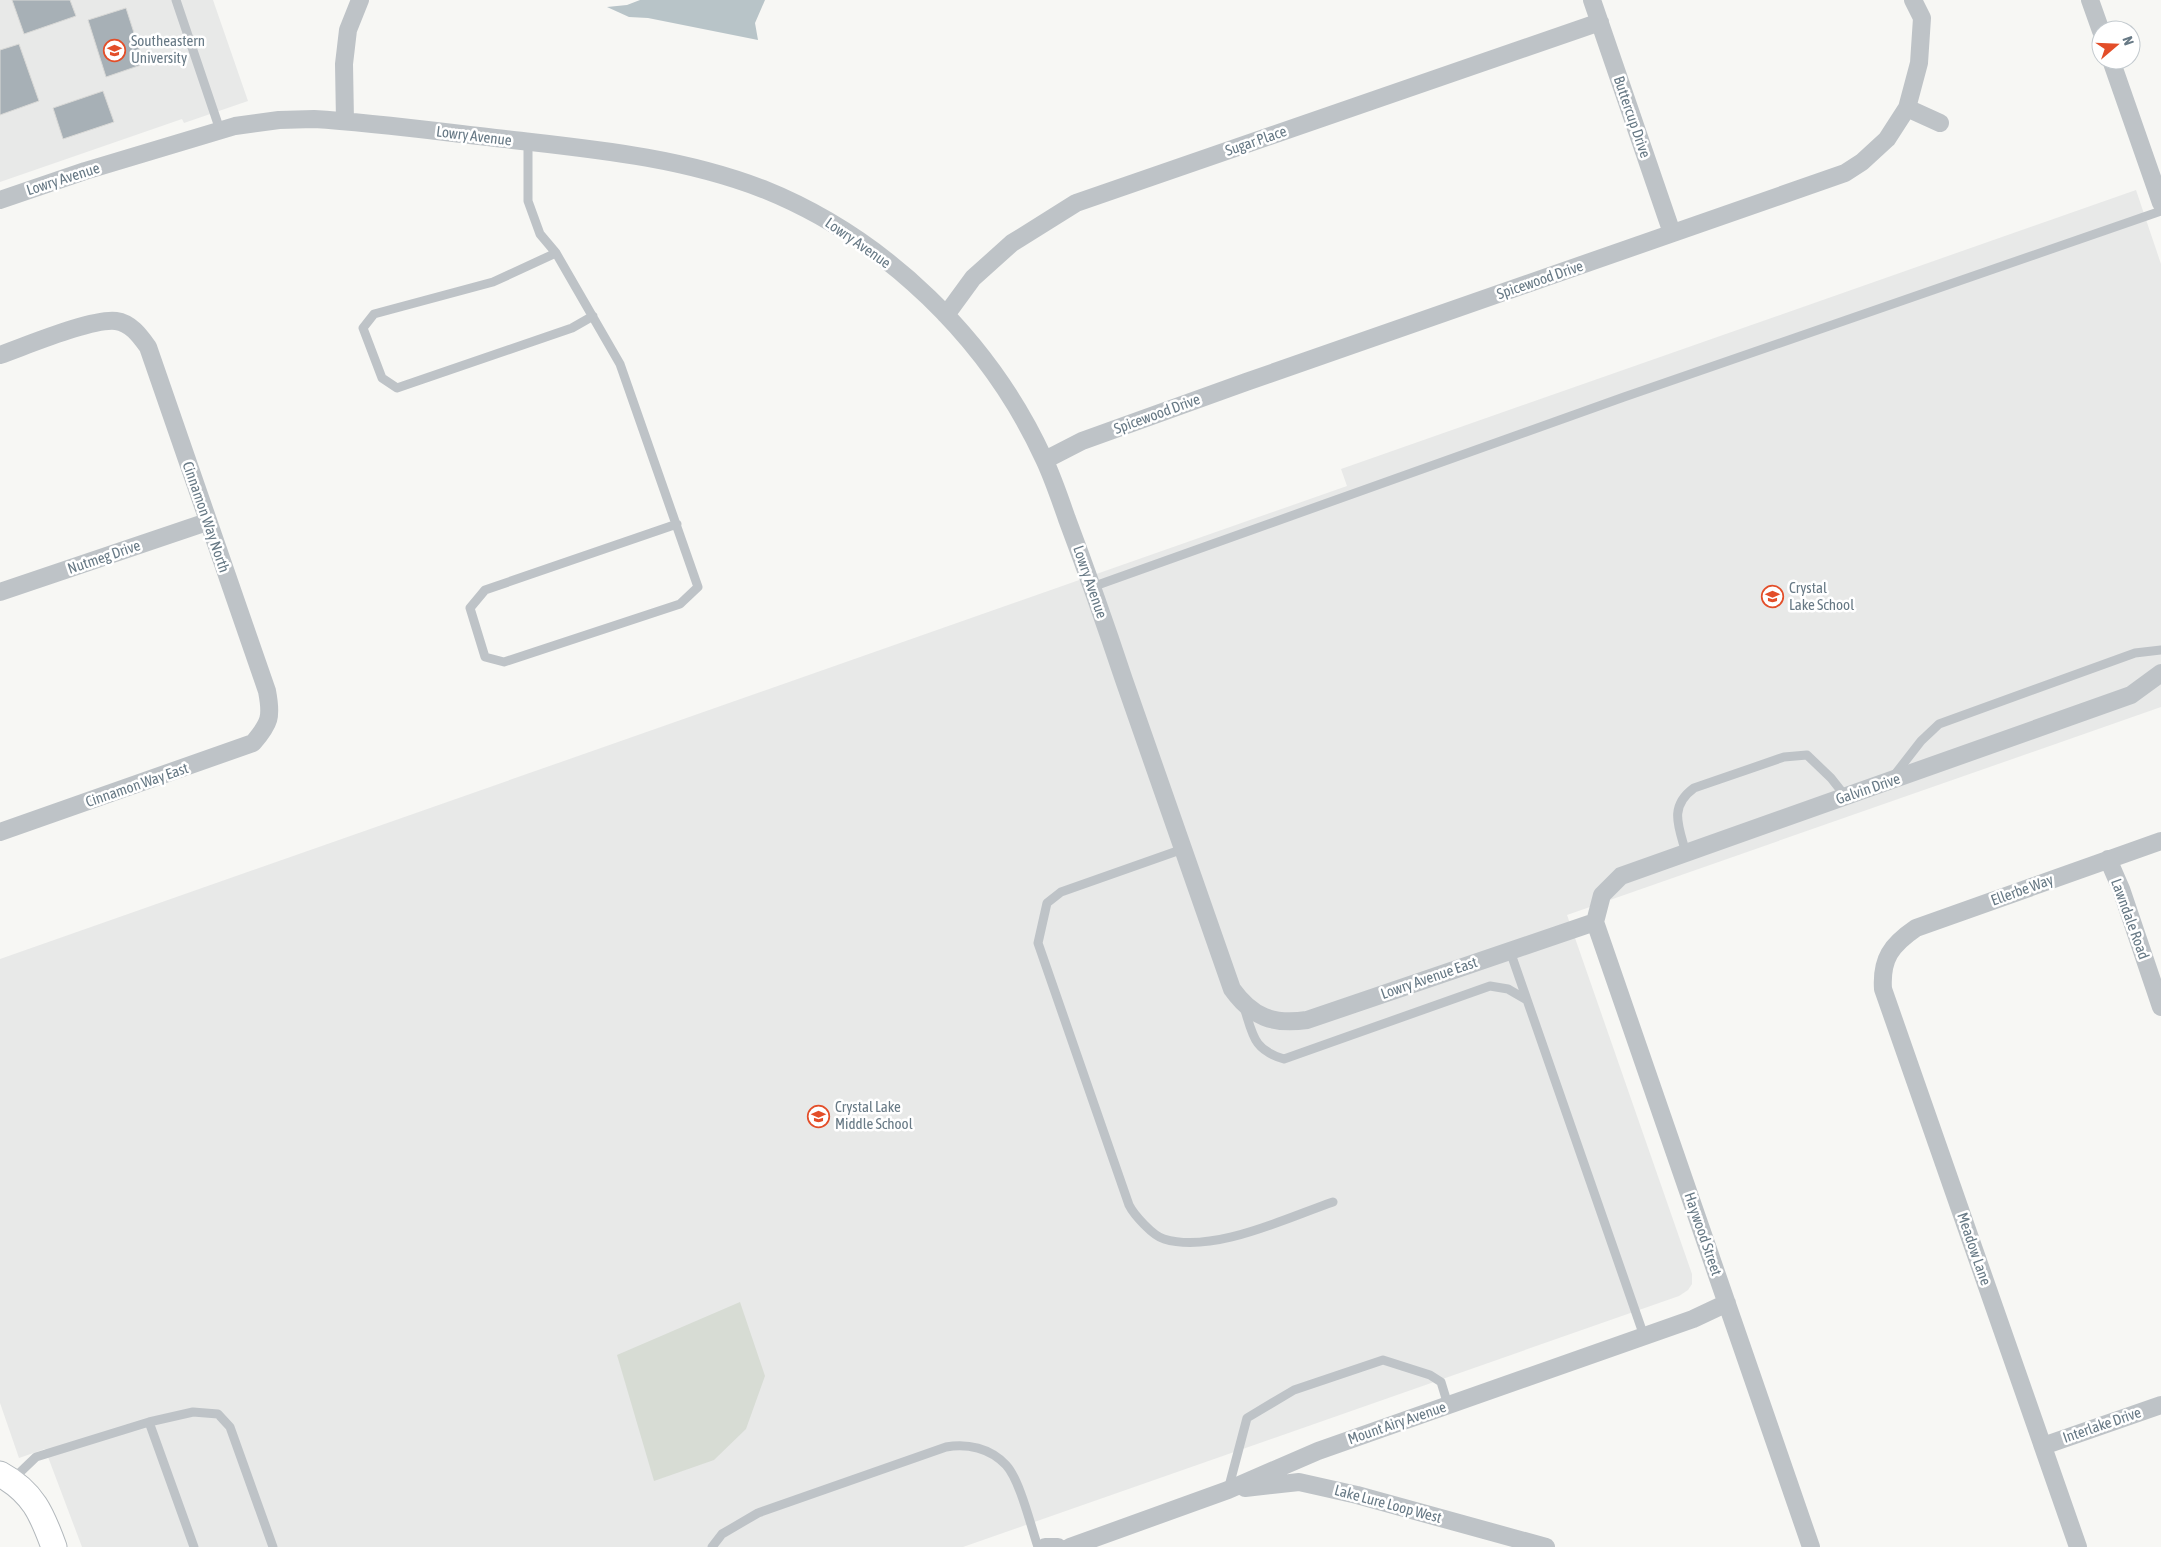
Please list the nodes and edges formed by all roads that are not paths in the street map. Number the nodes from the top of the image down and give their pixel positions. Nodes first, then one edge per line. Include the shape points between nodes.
1 (176, 0) edge
2 (360, 0) edge
3 (1592, 0) edge
4 (1913, 0) edge
5 (2090, 0) edge
6 (2097, 20) edge
7 (1600, 22) junction
8 (2114, 70) edge
9 (1908, 108) junction
10 (345, 121) junction
11 (1940, 123) dead end
12 (220, 130) junction
13 (528, 142) junction
14 (0, 200) edge
15 (2161, 203) edge
16 (2161, 211) edge
17 (1672, 233) junction
18 (556, 253) junction
19 (946, 315) junction
20 (592, 316) junction
21 (0, 355) edge
22 (1045, 460) junction
23 (207, 522) junction
24 (677, 524) junction
25 (1092, 587) junction
26 (0, 592) edge
27 (2161, 650) edge
28 (2161, 673) edge
29 (267, 727) joint
30 (1890, 781) junction
31 (1846, 797) junction
32 (0, 832) edge
33 (2161, 841) edge
34 (1183, 849) junction
35 (1686, 853) junction
36 (2108, 859) junction
37 (1595, 922) junction
38 (1510, 951) junction
39 (1891, 951) joint
40 (1527, 1000) junction
41 (1243, 1004) junction
42 (2161, 1007) edge
43 (1262, 1016) joint
44 (1333, 1202) dead end
45 (1727, 1303) junction
46 (1644, 1336) junction
47 (1448, 1405) junction
48 (2161, 1405) edge
49 (149, 1422) junction
50 (2043, 1446) junction
51 (6, 1477) edge
52 (1228, 1490) junction
53 (54, 1547) edge
54 (194, 1547) edge
55 (272, 1547) edge
56 (712, 1547) edge
57 (1038, 1547) edge
58 (1044, 1547) edge
59 (1058, 1547) edge
60 (1070, 1547) edge
61 (1546, 1547) edge
62 (1811, 1547) edge
63 (2078, 1547) edge

1 - 12 lane
2 - 10 street via 348,30 344,64
3 - 7 street, Buttercup Drive
4 - 9 street, Spicewood Drive via 1922,18 1919,63
5 - 6 street
7 - 17 street, Buttercup Drive
7 - 19 street, Sugar Place via 1076,204 1012,243 974,278
8 - 15 street
9 - 11 street
9 - 17 street, Spicewood Drive via 1887,139 1845,173
10 - 12 street, Lowry Avenue via 279,120
10 - 13 street, Lowry Avenue
12 - 14 street, Lowry Avenue
13 - 18 lane via 528,201 540,234
13 - 19 street, Lowry Avenue via 664,160 762,189 864,243
16 - 25 lane
17 - 22 street, Spicewood Drive via 1091,437
18 - 20 lane
18 - 20 lane via 493,282 374,314 363,328 382,378 397,388 414,383 572,328
19 - 22 street, Lowry Avenue via 1007,393
20 - 24 lane via 620,364
21 - 23 street, Cinnamon Way North via 95,322 117,321 134,329 148,347
22 - 25 street, Lowry Avenue
23 - 26 street, Nutmeg Drive
23 - 29 street, Cinnamon Way North via 267,691 270,707
24 - 24 lane via 698,586 680,604 504,662 485,657 470,608 485,590
25 - 34 street, Lowry Avenue
27 - 30 lane via 2135,653 1939,724 1921,741
28 - 30 street, Galvin Drive via 2131,695
29 - 32 street, Cinnamon Way East via 253,743
30 - 31 street, Galvin Drive
31 - 35 street, Galvin Drive
31 - 35 lane via 1832,778 1806,756 1784,757 1694,788 1682,796 1678,806 1678,825
33 - 36 street, Ellerbe Way
34 - 41 street, Lowry Avenue via 1232,989
34 - 44 lane via 1061,892 1047,903 1038,943 1129,1205 1134,1215 1162,1239 1190,1243 1233,1236
35 - 37 street, Galvin Drive via 1621,876 1602,895
36 - 39 street, Ellerbe Way via 1916,928 1902,937
36 - 42 street, Lawndale Road
37 - 38 street, Lowry Avenue East
37 - 45 street, Haywood Street
38 - 40 lane
38 - 43 street, Lowry Avenue East via 1307,1020 1285,1023
39 - 50 street, Meadow Lane via 1882,970 1883,989
40 - 41 lane via 1508,989 1490,986 1284,1058 1268,1054 1255,1041
40 - 46 lane
41 - 43 street, Lowry Avenue
45 - 46 street, Mount Airy Avenue
45 - 62 street, Haywood Street
46 - 47 street, Mount Airy Avenue
47 - 52 street, Mount Airy Avenue via 1318,1451
47 - 52 lane via 1440,1382 1430,1375 1383,1360 1294,1390 1247,1418
48 - 50 street, Interlake Drive
49 - 51 lane via 36,1457
49 - 54 lane
49 - 55 lane via 193,1412 218,1414 230,1427
50 - 63 street, Meadow Lane
51 - 53 street via 40,1509
52 - 60 street, Mount Airy Avenue
52 - 61 street, Lake Lure Loop West via 1299,1482
56 - 57 lane via 722,1534 758,1514 946,1447 963,1444 986,1451 1006,1465
58 - 59 street

